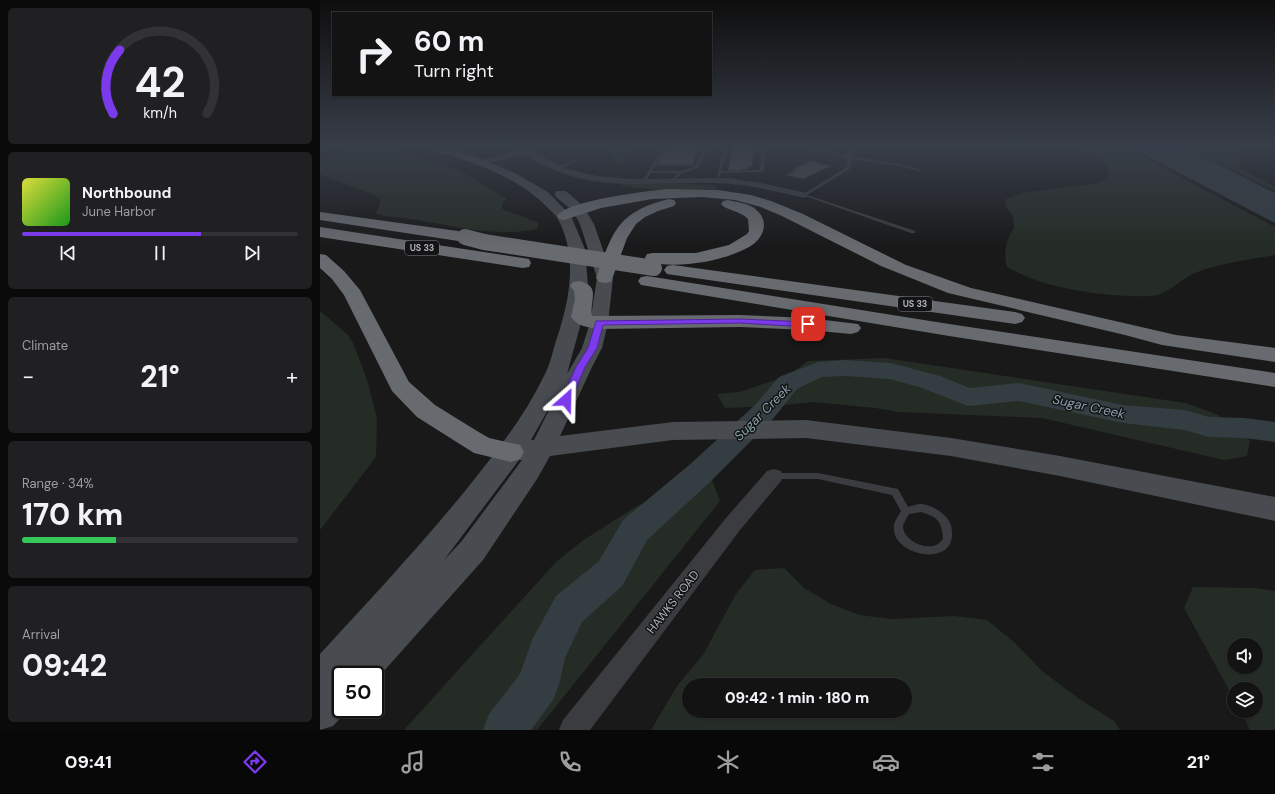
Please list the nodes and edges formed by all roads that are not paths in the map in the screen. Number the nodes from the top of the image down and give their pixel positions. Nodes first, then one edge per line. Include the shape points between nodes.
1 (519, 179) edge
2 (601, 179) edge
3 (684, 179) edge
4 (732, 179) edge
5 (830, 179) edge
6 (645, 180) joint
7 (673, 180) joint
8 (804, 195) junction
9 (698, 200) junction
10 (574, 213) junction
11 (320, 216) edge
12 (320, 232) edge
13 (913, 232) dead end
14 (320, 259) edge
15 (651, 269) junction
16 (604, 278) junction
17 (579, 286) junction
18 (599, 323) junction
19 (1176, 341) junction
20 (1275, 355) edge
21 (1125, 357) junction
22 (1275, 380) edge
23 (543, 447) junction
24 (511, 452) junction
25 (774, 476) joint
26 (1275, 508) edge
27 (906, 511) junction
28 (364, 666) edge
29 (320, 681) edge
30 (332, 701) edge
31 (320, 714) edge
32 (573, 730) edge

1 - 10 main road
2 - 6 street
3 - 7 street
4 - 8 street
5 - 8 lane
6 - 7 street
8 - 13 lane
9 - 10 highway via 670,200
9 - 15 highway via 725,203 746,210 757,221 757,231 744,244 716,254 683,259
9 - 16 highway via 662,205 636,215 622,231
10 - 16 main road via 587,224
10 - 17 main road
10 - 19 highway via 628,199 664,194 703,193 744,198 766,203 787,212 884,262 955,289 996,301
11 - 15 highway, US 33, bridge via 465,237
12 - 15 highway, US 33 via 523,263
14 - 24 highway via 338,275 353,294 400,386 426,411 468,438 483,446
15 - 19 highway, US 33
15 - 21 highway, US 33 via 889,321
16 - 18 main road
17 - 18 highway via 583,288 584,299 581,317 586,321
17 - 24 main road via 575,312 556,375
18 - 21 highway via 740,321 808,324 1079,356
18 - 23 main road via 592,348
19 - 20 highway, US 33
21 - 22 highway, US 33
23 - 24 main road
23 - 26 main road via 673,432 806,430 951,447
23 - 28 main road via 472,551
24 - 29 main road via 390,602
25 - 27 lane via 818,476 896,492
25 - 32 street, HAWKS ROAD via 733,524
27 - 27 lane via 898,522 898,529 900,536 912,548 925,551 937,550 944,546 949,533 943,519 921,508
30 - 31 main road

